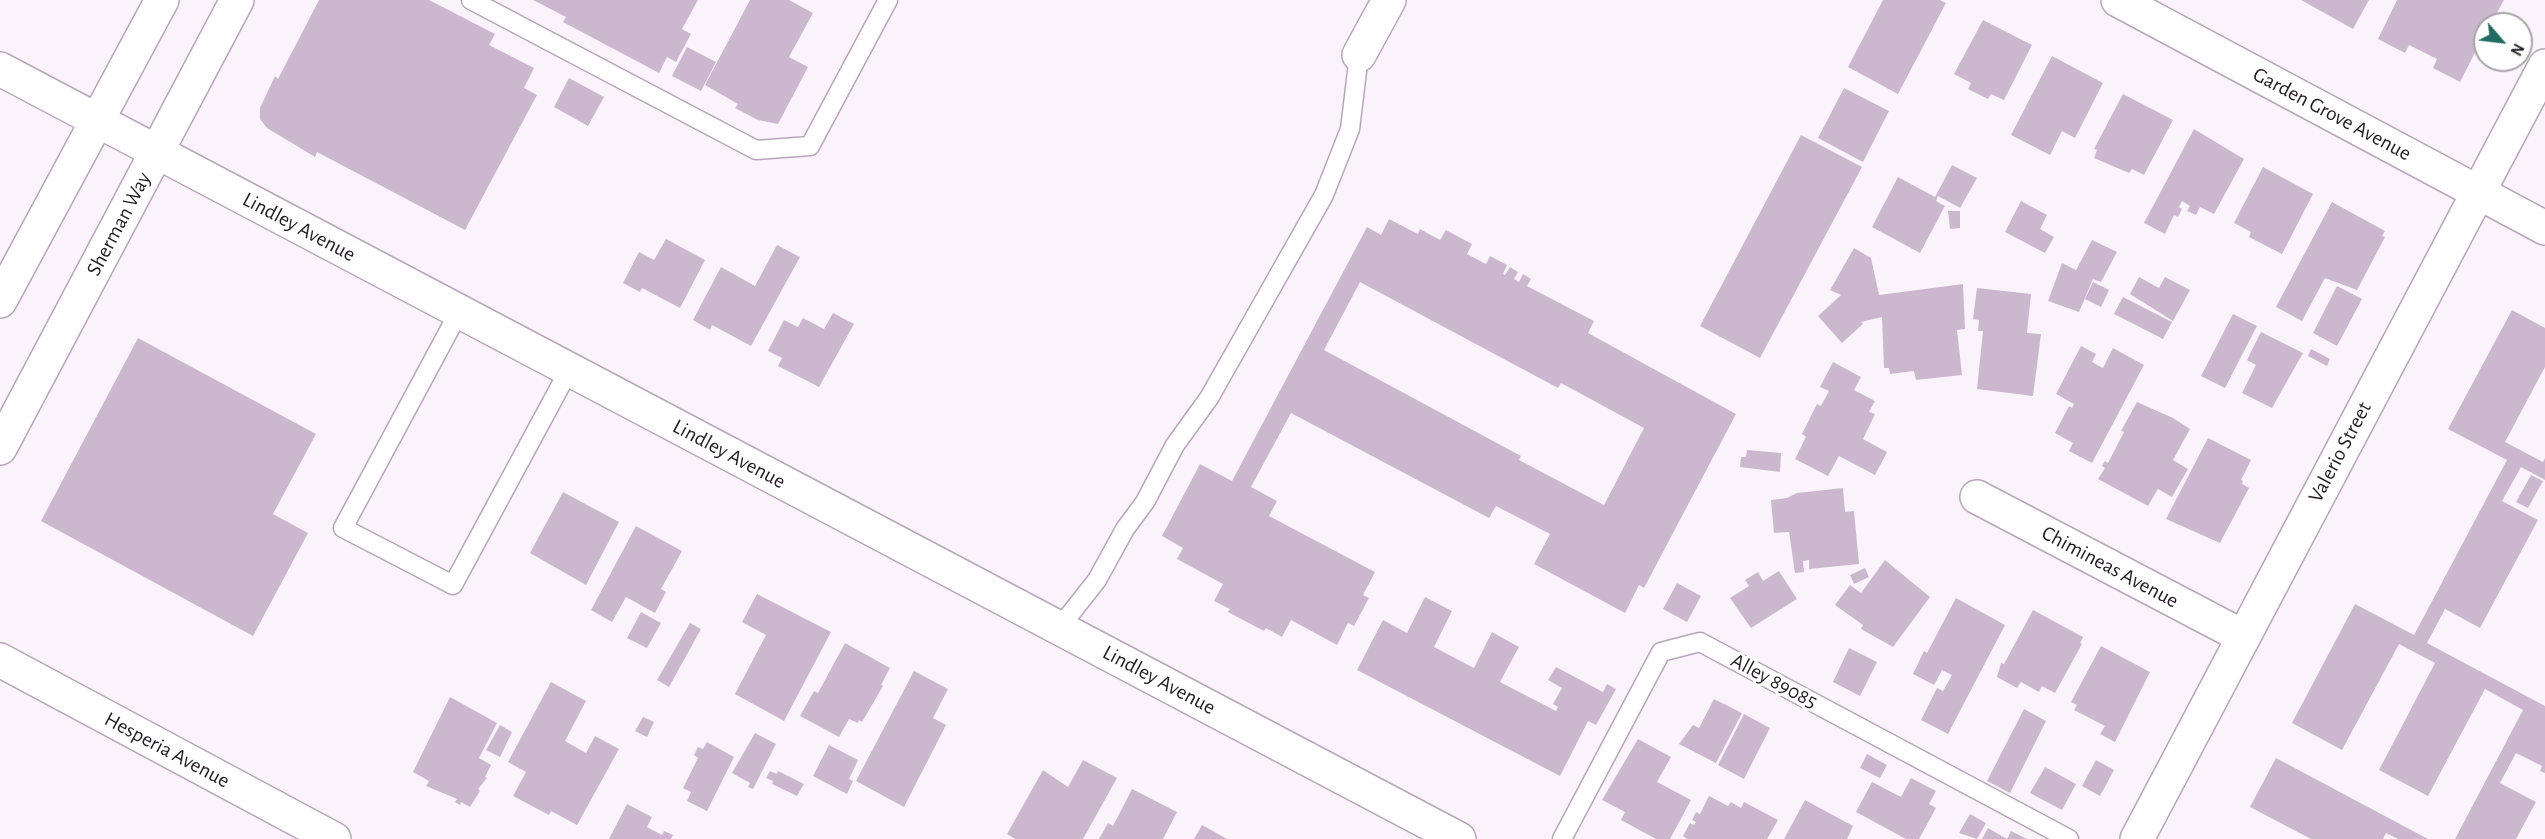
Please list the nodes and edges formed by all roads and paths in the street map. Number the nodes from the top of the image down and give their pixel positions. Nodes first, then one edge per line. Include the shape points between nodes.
1 (162, 0) edge
2 (237, 0) edge
3 (471, 0) edge
4 (888, 0) edge
5 (1389, 0) edge
6 (2118, 0) edge
7 (1359, 56) joint
8 (2545, 66) edge
9 (0, 69) edge
10 (98, 120) junction
11 (158, 152) junction
12 (2478, 192) junction
13 (2545, 228) edge
14 (0, 301) edge
15 (459, 312) junction
16 (569, 370) junction
17 (0, 448) edge
18 (1977, 497) dead end
19 (1060, 627) junction
20 (2242, 636) junction
21 (0, 660) edge
22 (334, 839) edge
23 (1459, 839) edge
24 (1562, 839) edge
25 (2069, 839) edge
26 (2137, 839) edge

1 - 10 main road
2 - 11 main road, Sherman Way
3 - 4 lane via 756,150 810,146
5 - 7 main road
6 - 12 main road, Garden Grove Avenue
7 - 19 lane via 1350,129 1324,195 1209,398 1175,445 1097,580
8 - 12 main road, Valerio Street
9 - 10 main road, Lindley Avenue
10 - 11 main road, Lindley Avenue
10 - 14 main road
11 - 15 main road, Lindley Avenue
11 - 17 main road, Sherman Way
12 - 13 main road, Garden Grove Avenue
12 - 20 main road, Valerio Street
15 - 16 main road, Lindley Avenue
15 - 16 lane via 343,528 453,585
16 - 19 main road, Lindley Avenue
18 - 20 main road, Chimineas Avenue
19 - 23 main road, Lindley Avenue
20 - 26 main road, Valerio Street
21 - 22 main road, Hesperia Avenue
24 - 25 lane, Alley 89085 via 1662,652 1700,642

